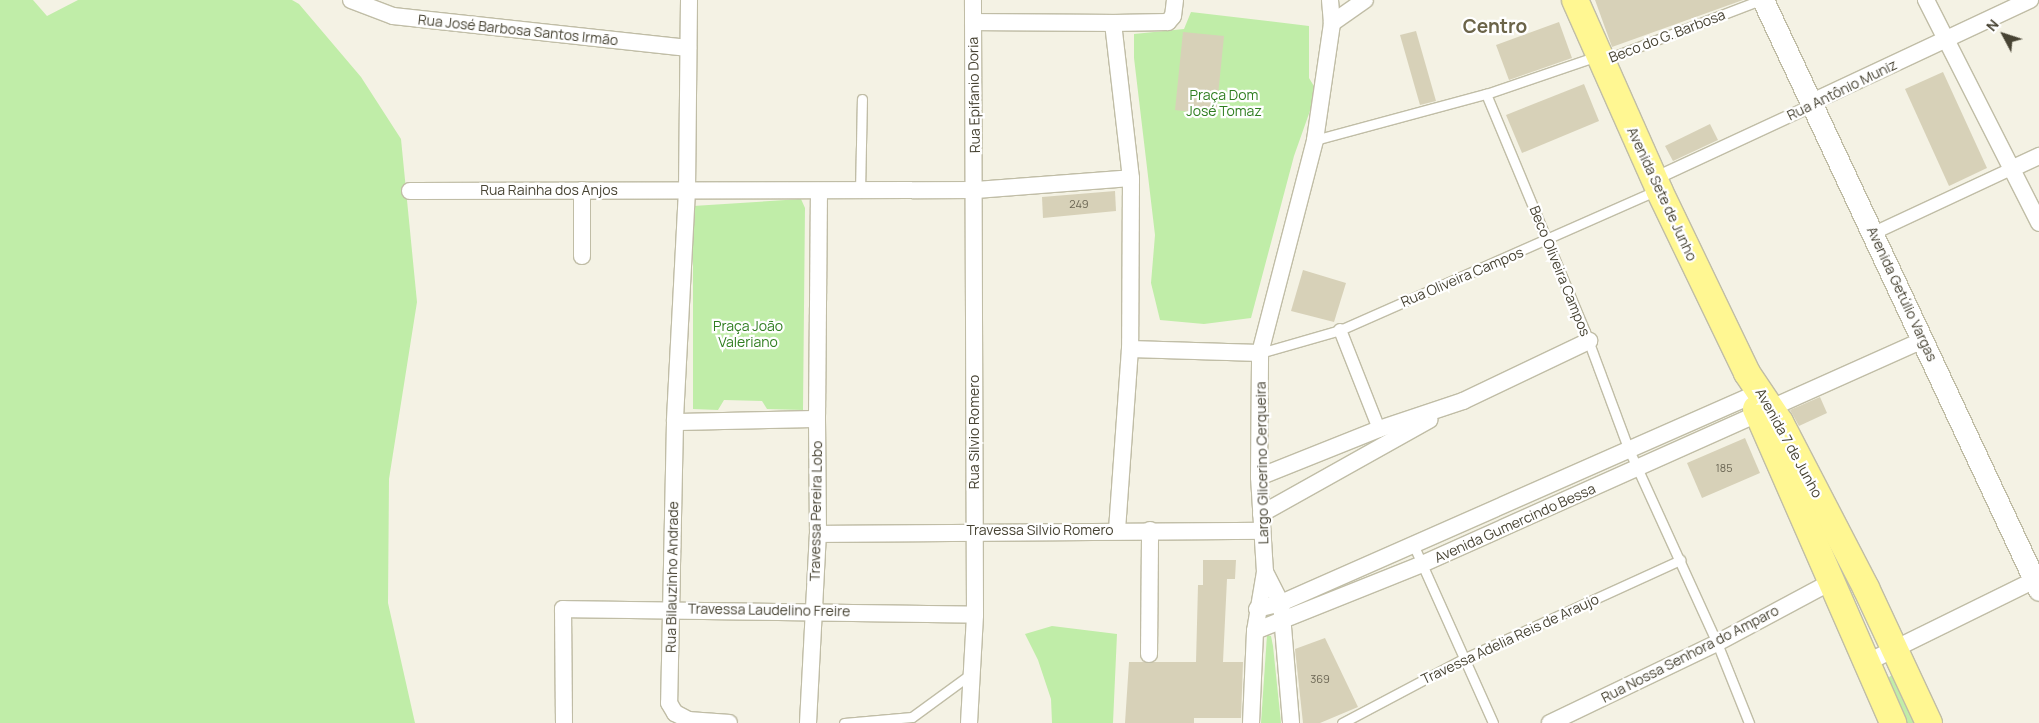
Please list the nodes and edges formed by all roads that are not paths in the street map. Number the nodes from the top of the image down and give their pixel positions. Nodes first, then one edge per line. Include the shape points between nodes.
1 (351, 0) edge
2 (689, 0) edge
3 (974, 0) edge
4 (1330, 0) edge
5 (1365, 0) edge
6 (1762, 0) edge
7 (1926, 0) edge
8 (2030, 0) edge
9 (1579, 5) edge
10 (1174, 8) edge
11 (973, 22) junction
12 (1113, 23) junction
13 (1332, 23) junction
14 (1946, 41) junction
15 (688, 48) junction
16 (1601, 58) junction
17 (1486, 94) junction
18 (862, 99) dead end
19 (1814, 108) junction
20 (1315, 140) junction
21 (2039, 156) edge
22 (2011, 169) junction
23 (1131, 178) junction
24 (1656, 185) junction
25 (582, 190) junction
26 (687, 190) junction
27 (976, 190) junction
28 (410, 191) dead end
29 (819, 192) junction
30 (860, 192) junction
31 (2039, 223) edge
32 (1874, 233) junction
33 (1547, 240) junction
34 (582, 256) dead end
35 (1340, 330) junction
36 (1923, 340) junction
37 (1589, 341) junction
38 (1130, 349) junction
39 (1260, 353) junction
40 (1758, 396) junction
41 (1464, 401) junction
42 (817, 419) junction
43 (675, 422) junction
44 (1379, 429) junction
45 (1629, 450) junction
46 (1638, 469) junction
47 (1259, 477) junction
48 (1261, 514) junction
49 (1117, 530) junction
50 (1150, 530) junction
51 (973, 531) junction
52 (1262, 531) junction
53 (818, 534) junction
54 (1413, 544) junction
55 (1680, 560) junction
56 (1420, 565) junction
57 (1265, 572) junction
58 (1829, 583) junction
59 (2038, 583) edge
60 (1281, 603) junction
61 (672, 608) junction
62 (1257, 609) junction
63 (814, 611) junction
64 (975, 615) junction
65 (1282, 623) junction
66 (1255, 631) junction
67 (1717, 643) junction
68 (1893, 647) junction
69 (1149, 654) dead end
70 (1463, 659) junction
71 (1866, 662) junction
72 (971, 674) junction
73 (564, 723) edge
74 (730, 723) edge
75 (808, 723) edge
76 (844, 723) edge
77 (969, 723) edge
78 (1251, 723) edge
79 (1291, 723) edge
80 (1342, 723) edge
81 (1493, 723) edge
82 (1550, 723) edge
83 (1749, 723) edge
84 (1893, 723) edge
85 (1929, 723) edge

1 - 15 street, Rua José Barbosa Santos Irmão via 393,16
2 - 15 street
3 - 11 street, Rua Epifanio Doria
4 - 13 street
5 - 13 street
6 - 16 lane, Beco do G. Barbosa
6 - 19 street, Avenida Getúlio Vargas
7 - 14 street
8 - 14 street, Rua Antônio Muniz
9 - 16 main road, Avenida Sete de Junho
10 - 12 street via 1162,24
11 - 12 street
11 - 27 street, Rua Epifanio Doria
12 - 23 street
13 - 20 street
14 - 19 street, Rua Antônio Muniz
14 - 22 street
15 - 26 street
16 - 17 lane, Beco do G. Barbosa
16 - 24 main road, Avenida Sete de Junho
17 - 20 lane, Beco do G. Barbosa
17 - 33 lane, Beco Oliveira Campos
18 - 30 lane
19 - 24 street, Rua Antônio Muniz via 1805,109
19 - 32 street, Avenida Getúlio Vargas
20 - 39 street
21 - 22 street
22 - 31 street
22 - 32 street
23 - 27 street
23 - 38 street
24 - 33 lane, Rua Oliveira Campos
24 - 40 main road, Avenida Sete de Junho
25 - 26 street, Rua Rainha dos Anjos
25 - 28 street, Rua Rainha dos Anjos
25 - 34 street
26 - 29 street
26 - 43 street
27 - 30 street
27 - 51 street, Rua Silvio Romero
29 - 30 street
29 - 42 street
32 - 36 street, Avenida Getúlio Vargas
33 - 35 lane, Rua Oliveira Campos
33 - 37 lane, Beco Oliveira Campos
35 - 39 lane, Rua Oliveira Campos
35 - 44 street
36 - 40 street
36 - 59 street, Avenida Getúlio Vargas
37 - 41 street
37 - 45 lane, Beco Oliveira Campos
38 - 39 street
38 - 49 street
39 - 47 street, Largo Glicerino Cerqueira
40 - 45 street, Avenida Gumercindo Bessa
40 - 46 street, Avenida Gumercindo Bessa
40 - 58 main road, Avenida 7 de Junho
40 - 68 main road, Avenida 7 de Junho
41 - 44 street
41 - 48 street
42 - 43 street
42 - 53 street, Travessa Pereira Lobo
43 - 61 street, Rua Bilauzinho Andrade
44 - 47 street
45 - 46 lane, Beco Oliveira Campos
45 - 54 street, Avenida Gumercindo Bessa
46 - 55 lane, Beco Oliveira Campos
46 - 56 street, Avenida Gumercindo Bessa
47 - 48 street, Largo Glicerino Cerqueira
48 - 52 street, Largo Glicerino Cerqueira
49 - 50 street, Travessa Silvio Romero
49 - 51 street, Travessa Silvio Romero
50 - 52 street, Travessa Silvio Romero
50 - 69 street
51 - 53 street, Travessa Silvio Romero
51 - 64 street, Rua Silvio Romero
52 - 57 street, Largo Glicerino Cerqueira
53 - 63 street, Travessa Pereira Lobo
54 - 56 lane
54 - 60 street, Avenida Gumercindo Bessa
55 - 67 lane, Beco Oliveira Campos
55 - 70 lane, Travessa Adelia Reis de Araujo
56 - 65 street, Avenida Gumercindo Bessa
56 - 70 lane
57 - 60 street, Largo Glicerino Cerqueira
57 - 62 street, Largo Glicerino Cerqueira
58 - 67 street, Rua Nossa Senhora do Amparo
58 - 71 main road, Avenida 7 de Junho
59 - 68 street
60 - 62 street, Avenida Gumercindo Bessa
60 - 65 street, Largo Glicerino Cerqueira
61 - 63 street, Travessa Laudelino Freire
61 - 73 street, Travessa Laudelino Freire via 563,608
61 - 74 street, Rua Bilauzinho Andrade via 668,697 673,711 689,720
62 - 66 street, Largo Glicerino Cerqueira
63 - 64 street, Travessa Laudelino Freire
63 - 75 street, Travessa Pereira Lobo
64 - 72 street, Rua Silvio Romero
65 - 66 street, Avenida Gumercindo Bessa
65 - 79 street, Largo Glicerino Cerqueira
66 - 78 street, Largo Glicerino Cerqueira
67 - 82 street, Rua Nossa Senhora do Amparo
67 - 83 lane, Beco Oliveira Campos
68 - 71 street
68 - 85 main road, Avenida 7 de Junho
70 - 80 lane, Travessa Adelia Reis de Araujo
70 - 81 lane
71 - 84 main road, Avenida 7 de Junho
72 - 76 lane via 912,717
72 - 77 street, Rua Silvio Romero

